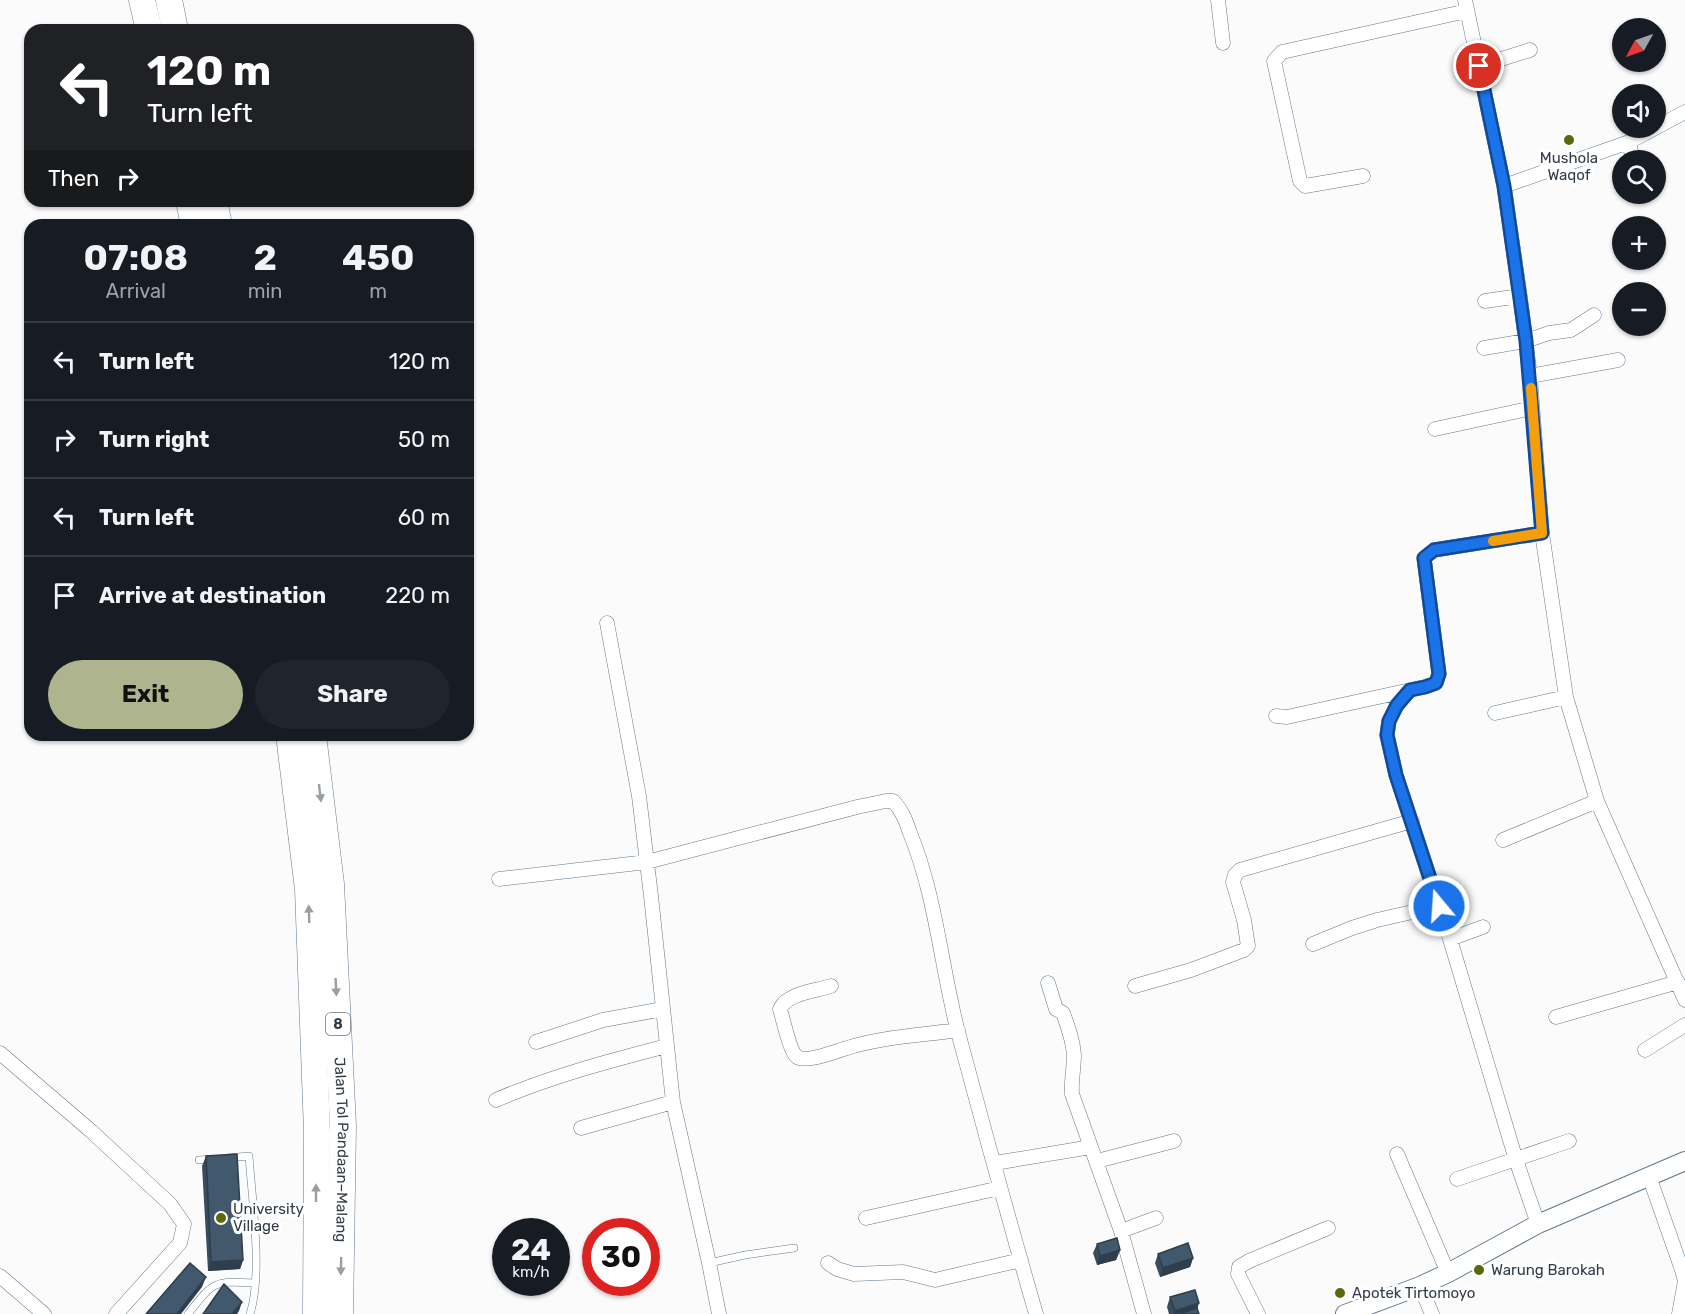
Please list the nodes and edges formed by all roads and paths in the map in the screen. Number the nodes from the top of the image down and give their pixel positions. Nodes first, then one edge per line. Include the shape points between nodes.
1 (142, 0) edge
2 (169, 0) edge
3 (1218, 0) edge
4 (1466, 5) edge
5 (148, 24) edge
6 (175, 24) edge
7 (1223, 42) dead end
8 (1530, 50) dead end
9 (1479, 66) junction
10 (1685, 112) edge
11 (1629, 142) junction
12 (1631, 150) edge
13 (1363, 176) dead end
14 (1504, 186) junction
15 (1520, 296) junction
16 (1485, 301) dead end
17 (1594, 315) dead end
18 (1526, 341) junction
19 (1484, 348) dead end
20 (1618, 360) dead end
21 (1530, 376) junction
22 (1532, 408) junction
23 (1435, 429) dead end
24 (1542, 533) junction
25 (607, 623) dead end
26 (1410, 690) junction
27 (1566, 697) junction
28 (1495, 713) dead end
29 (1276, 716) dead end
30 (290, 741) edge
31 (314, 741) edge
32 (1598, 801) junction
33 (1412, 821) junction
34 (1503, 840) dead end
35 (647, 862) junction
36 (499, 879) dead end
37 (1439, 906) junction
38 (1484, 927) dead end
39 (1450, 939) junction
40 (1313, 944) dead end
41 (1678, 982) junction
42 (1048, 983) dead end
43 (831, 986) dead end
44 (1135, 986) dead end
45 (1685, 1000) edge
46 (663, 1009) junction
47 (1556, 1017) dead end
48 (1685, 1025) edge
49 (958, 1030) junction
50 (536, 1042) dead end
51 (667, 1046) junction
52 (1645, 1050) dead end
53 (0, 1053) edge
54 (496, 1100) dead end
55 (673, 1102) junction
56 (581, 1128) dead end
57 (1174, 1141) dead end
58 (1569, 1141) dead end
59 (1091, 1147) junction
60 (1397, 1154) dead end
61 (199, 1160) dead end
62 (1516, 1160) junction
63 (1097, 1161) junction
64 (1685, 1161) edge
65 (995, 1163) junction
66 (1649, 1176) junction
67 (1457, 1179) dead end
68 (1000, 1188) junction
69 (866, 1218) dead end
70 (1156, 1218) dead end
71 (1538, 1224) junction
72 (1328, 1228) dead end
73 (1121, 1231) junction
74 (794, 1248) dead end
75 (1021, 1260) junction
76 (709, 1263) junction
77 (828, 1263) dead end
78 (1448, 1273) junction
79 (0, 1275) edge
80 (255, 1283) junction
81 (1420, 1286) junction
82 (44, 1314) edge
83 (116, 1314) edge
84 (188, 1314) edge
85 (250, 1314) edge
86 (316, 1314) edge
87 (340, 1314) edge
88 (719, 1314) edge
89 (1036, 1314) edge
90 (1144, 1314) edge
91 (1258, 1314) edge
92 (1345, 1314) edge
93 (1432, 1314) edge
94 (1680, 1314) edge

1 - 5 highway
2 - 6 highway
3 - 7 street
4 - 9 street
4 - 13 street via 1282,52 1276,57 1299,181 1305,186
8 - 9 street
9 - 14 street
10 - 11 street
11 - 12 street
11 - 14 street
14 - 15 street
15 - 16 street
15 - 18 street
17 - 18 street via 1576,328
18 - 19 street
18 - 21 street
20 - 21 street
21 - 22 street
22 - 23 street
22 - 24 street
24 - 26 street via 1434,550 1426,555 1439,674 1436,683
24 - 27 street
25 - 35 street via 639,796
26 - 29 street via 1287,717
26 - 33 street via 1397,705 1387,735
27 - 28 street
27 - 32 street
86 -> 30 highway, Jalan Tol Pandaan–Malang / 8 via 317,1132 308,889
31 -> 87 highway, Jalan Tol Pandaan–Malang / 8 via 331,884 343,1126
32 - 34 street
32 - 41 street
33 - 37 street
33 - 44 street via 1240,870 1233,882 1248,946 1191,970
35 - 36 street
35 - 46 street
35 - 49 street via 893,801 902,811 921,859
37 - 39 street
37 - 40 street via 1377,920
38 - 39 street
39 - 62 street
41 - 45 street
41 - 47 street
42 - 59 street via 1072,1039 1072,1094
43 - 49 street via 781,1005 792,1048 802,1059 855,1045
46 - 50 street via 603,1020
46 - 51 street
48 - 52 street
49 - 65 street
51 - 54 street via 582,1068
51 - 55 street
53 - 83 street via 170,1204 184,1224 180,1243
55 - 56 street
55 - 76 street
57 - 63 street
58 - 62 street
59 - 63 street
59 - 65 street
60 - 78 street
61 - 80 lane via 249,1156
62 - 67 street
62 - 71 street
63 - 73 street
64 - 66 street
65 - 68 street
66 - 71 street
66 - 94 street via 1683,1270
68 - 69 street
68 - 75 street
70 - 73 street
71 - 78 street
72 - 91 street via 1239,1267 1238,1274
73 - 90 street
74 - 76 lane
75 - 77 street via 935,1280 903,1272 854,1274
75 - 89 street
76 - 88 street
78 - 81 street
79 - 82 street
80 - 84 lane via 221,1282 206,1291
80 - 85 lane
81 - 92 street
81 - 93 street

